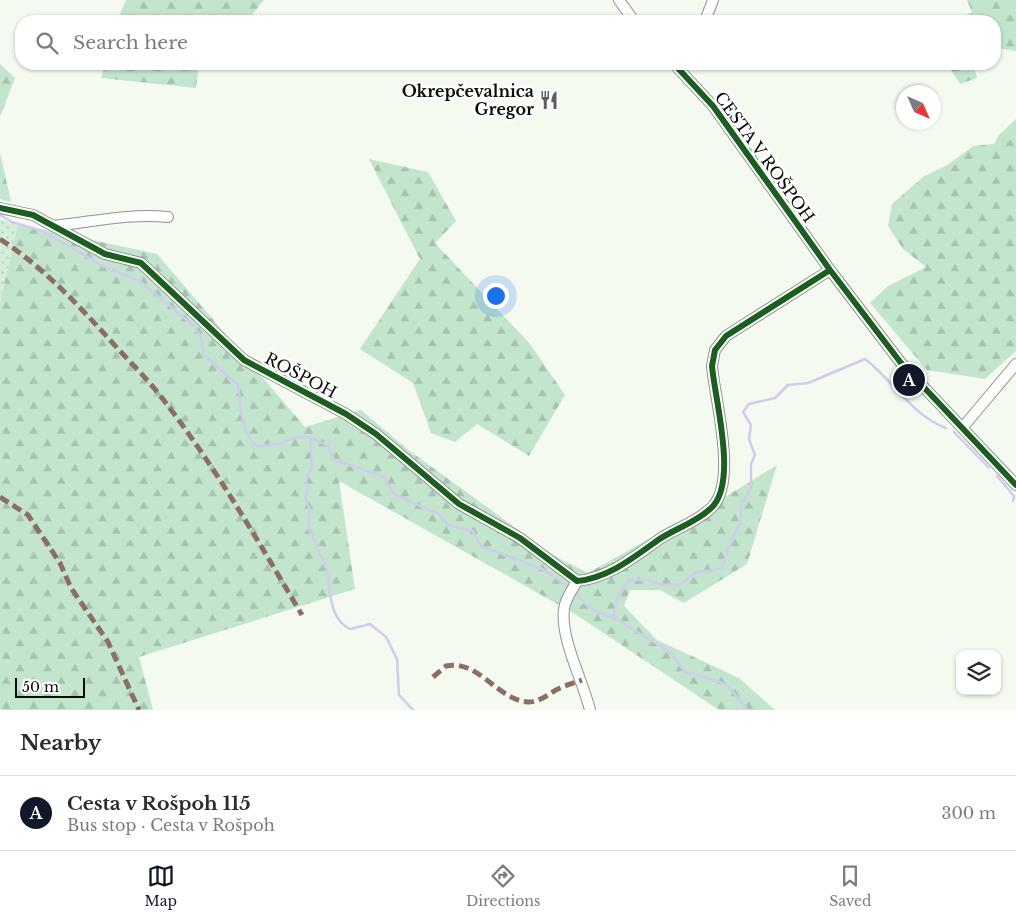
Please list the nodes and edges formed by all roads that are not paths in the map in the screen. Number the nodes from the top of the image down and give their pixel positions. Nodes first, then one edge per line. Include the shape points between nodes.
1 (619, 0) edge
2 (713, 0) edge
3 (630, 15) edge
4 (707, 15) edge
5 (686, 70) edge
6 (2, 208) edge
7 (168, 217) dead end
8 (54, 226) junction
9 (830, 270) junction
10 (1016, 364) edge
11 (963, 427) junction
12 (1016, 485) edge
13 (573, 588) junction
14 (590, 710) edge

1 - 3 street
2 - 4 street
5 - 9 street, CESTA V ROŠPOH
6 - 8 street, ROŠPOH via 33,216
7 - 8 street via 124,216
8 - 13 street, ROŠPOH via 105,254 141,263 244,360 346,414 376,434 459,504 520,538
9 - 11 street, CESTA V ROŠPOH via 901,363
9 - 13 street via 726,336 715,350 712,366 725,465 722,490 711,509 614,570
10 - 11 street
11 - 12 street, CESTA V ROŠPOH
13 - 14 street via 564,609 565,628

